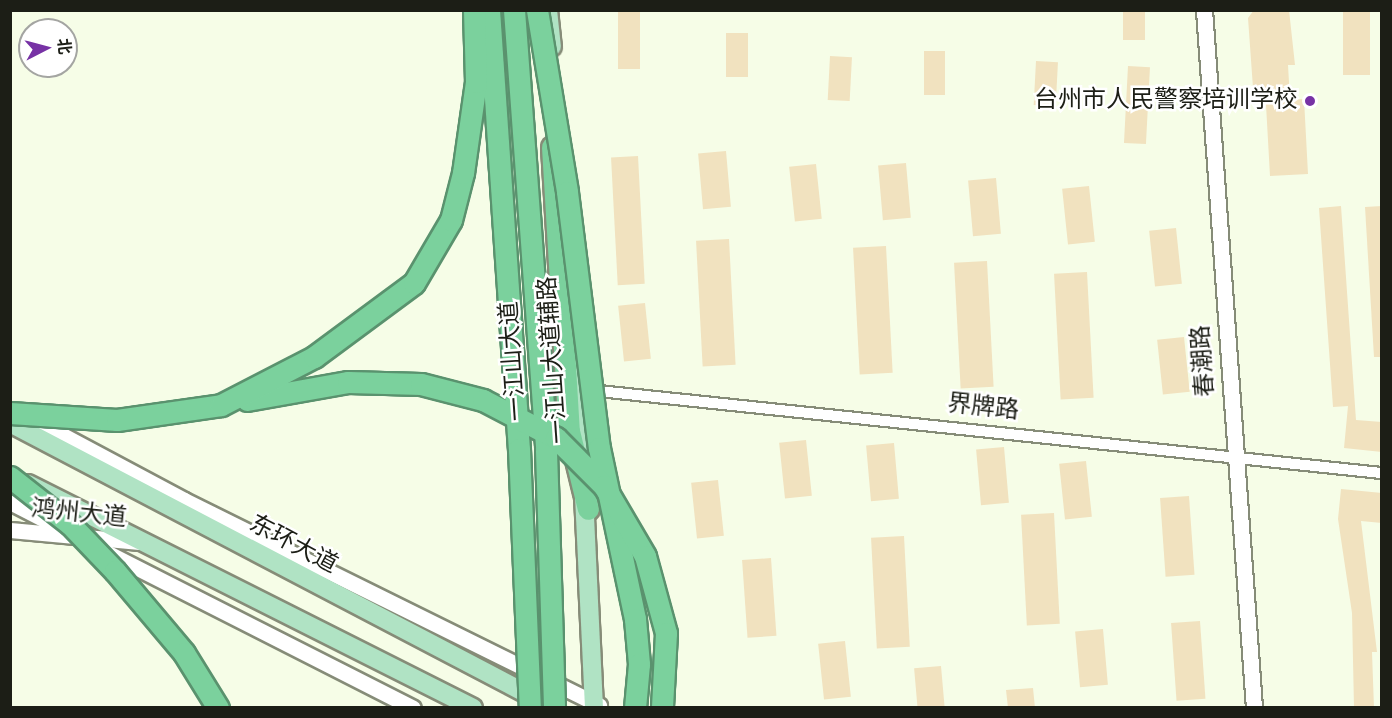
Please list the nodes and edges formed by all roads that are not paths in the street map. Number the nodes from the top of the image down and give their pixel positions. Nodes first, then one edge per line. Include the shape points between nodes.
1 (474, 10) edge
2 (489, 10) edge
3 (514, 10) edge
4 (537, 10) edge
5 (548, 10) edge
6 (1204, 10) edge
7 (549, 102) junction
8 (580, 389) junction
9 (221, 405) junction
10 (10, 408) edge
11 (10, 413) edge
12 (10, 423) edge
13 (1233, 455) junction
14 (1382, 472) edge
15 (10, 476) edge
16 (10, 502) edge
17 (588, 509) junction
18 (10, 530) edge
19 (75, 536) junction
20 (142, 543) junction
21 (597, 705) edge
22 (219, 708) edge
23 (413, 708) edge
24 (473, 708) edge
25 (530, 708) edge
26 (554, 708) edge
27 (634, 708) edge
28 (662, 708) edge
29 (1254, 708) edge

1 - 9 highway, bridge via 476,82 463,173 451,220 434,255 414,284 341,340
2 - 25 highway, 一江山大道, bridge via 519,449
3 - 26 highway, 一江山大道, bridge via 546,451
4 - 7 highway, bridge
5 - 8 main road, 一江山大道辅路
6 - 13 main road, 春潮路
7 - 17 highway, bridge via 569,430
7 - 27 highway, bridge via 567,192 599,448 635,619 639,664
8 - 13 street, 界牌路
8 - 17 main road, 一江山大道辅路
9 - 11 highway, bridge via 117,420
9 - 28 highway, bridge via 348,382 392,380 483,400 556,438 604,486 645,556 666,633
10 - 21 main road via 184,500
12 - 26 main road, 东环大道
13 - 14 street, 界牌路
13 - 29 main road, 春潮路
15 - 20 main road
15 - 22 highway, bridge via 70,525 115,571 184,653
16 - 19 main road
17 - 21 main road, 一江山大道辅路
18 - 19 main road, 鸿州大道
19 - 20 main road, 鸿州大道
19 - 23 main road
20 - 24 main road

